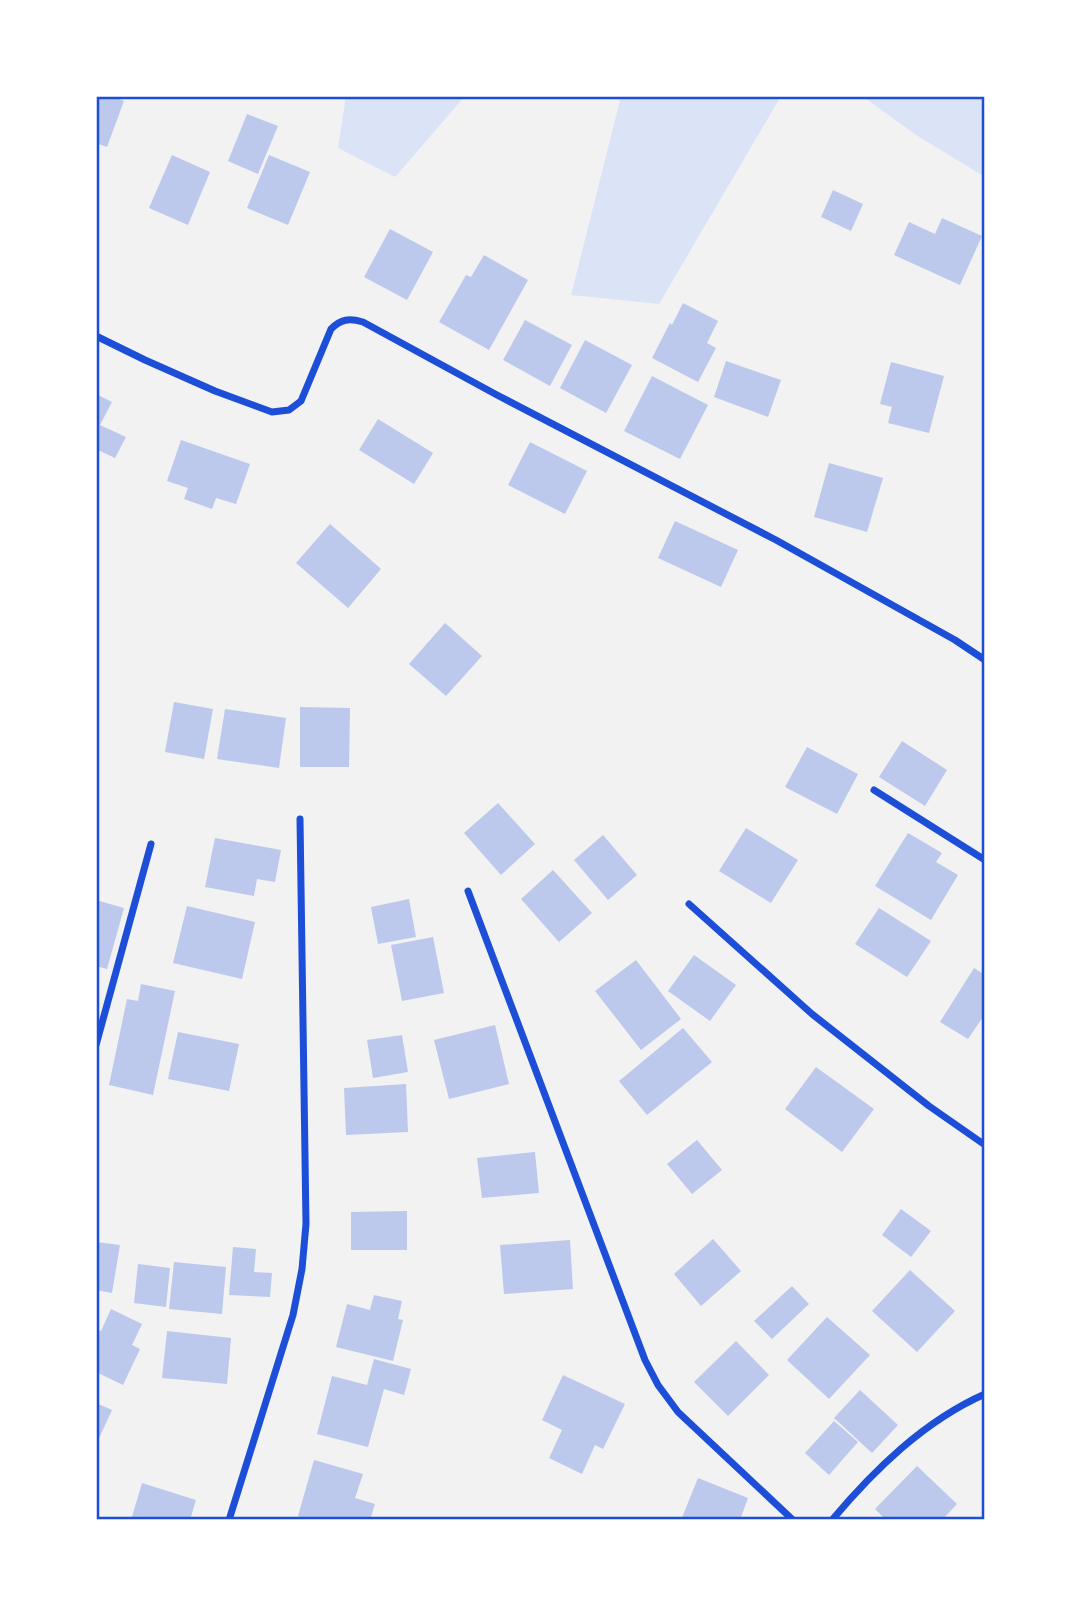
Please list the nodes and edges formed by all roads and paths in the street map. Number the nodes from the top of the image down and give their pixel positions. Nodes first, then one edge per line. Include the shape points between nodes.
1 (96, 336) edge
2 (985, 660) edge
3 (874, 789) dead end
4 (300, 819) dead end
5 (151, 844) dead end
6 (985, 860) edge
7 (468, 891) dead end
8 (689, 904) dead end
9 (96, 1045) edge
10 (985, 1145) edge
11 (985, 1394) edge
12 (229, 1520) edge
13 (793, 1520) edge
14 (832, 1520) edge

1 - 2 street via 272,412 289,410 301,401 331,329 345,319 363,322 776,540
3 - 6 street
4 - 12 street via 306,1224 302,1269 293,1315
5 - 9 street
7 - 13 street via 645,1360 678,1412
8 - 10 street via 812,1014
11 - 14 street via 913,1438 859,1487

